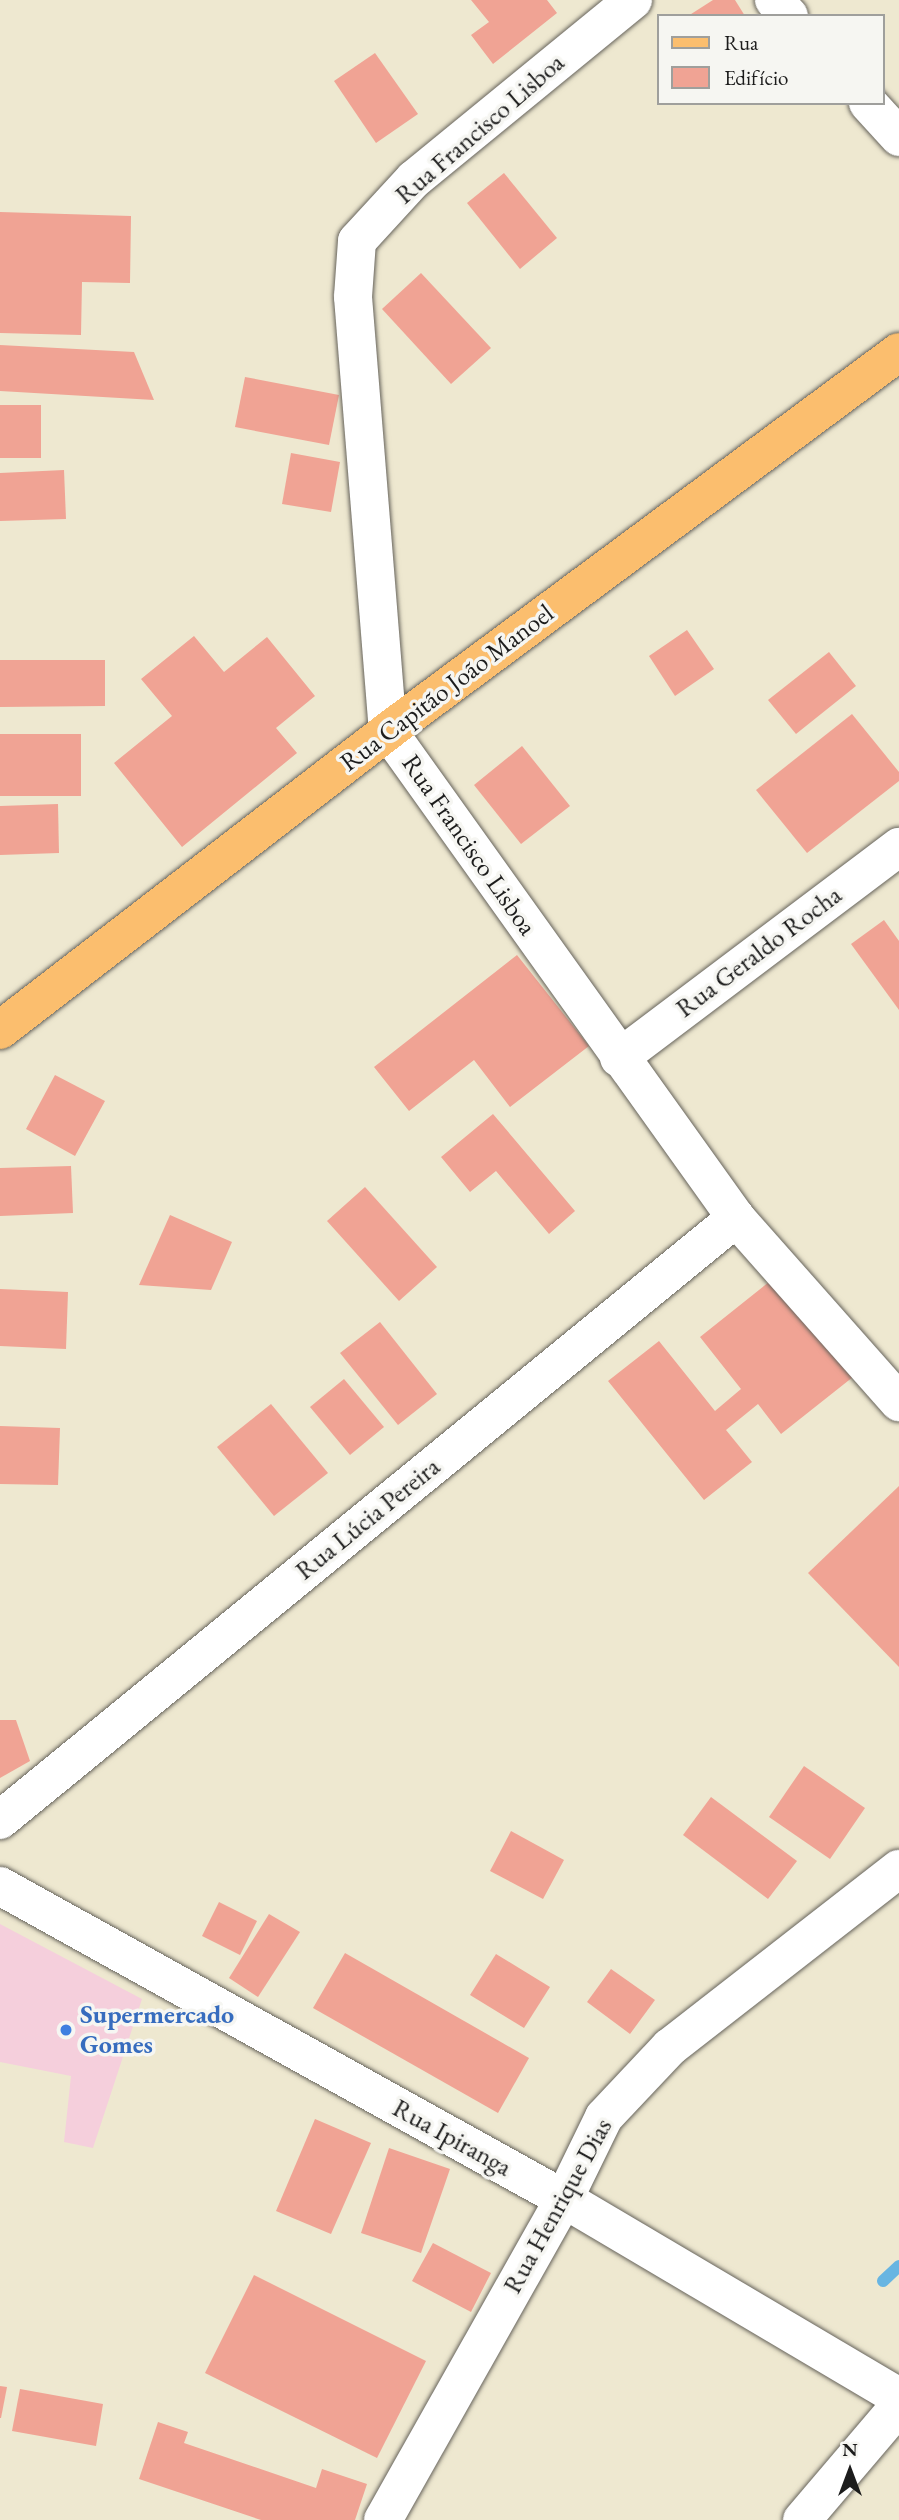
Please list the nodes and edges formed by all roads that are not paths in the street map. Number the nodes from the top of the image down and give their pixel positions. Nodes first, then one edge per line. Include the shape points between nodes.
1 (633, 0) edge
2 (774, 0) edge
3 (787, 14) edge
4 (871, 105) edge
5 (899, 137) edge
6 (899, 352) edge
7 (388, 731) junction
8 (899, 847) edge
9 (0, 1030) edge
10 (619, 1058) junction
11 (736, 1218) junction
12 (893, 1385) edge
13 (0, 1820) edge
14 (899, 1869) edge
15 (0, 1886) edge
16 (564, 2199) junction
17 (899, 2398) edge
18 (899, 2406) edge
19 (383, 2520) edge
20 (802, 2520) edge

1 - 7 street, Rua Francisco Lisboa via 414,179 358,241 353,297
2 - 3 street
4 - 5 street
6 - 7 main road, Rua Capitão João Manoel
7 - 9 main road, Rua Capitão João Manoel
7 - 10 street, Rua Francisco Lisboa
8 - 10 street, Rua Geraldo Rocha
10 - 11 street, Rua Francisco Lisboa
11 - 12 street, Rua Francisco Lisboa
11 - 13 street, Rua Lúcia Pereira
14 - 16 street, Rua Henrique Dias via 670,2047 604,2116
15 - 16 street, Rua Ipiranga
16 - 17 street, Rua Ipiranga
16 - 19 street, Rua Henrique Dias
18 - 20 street

